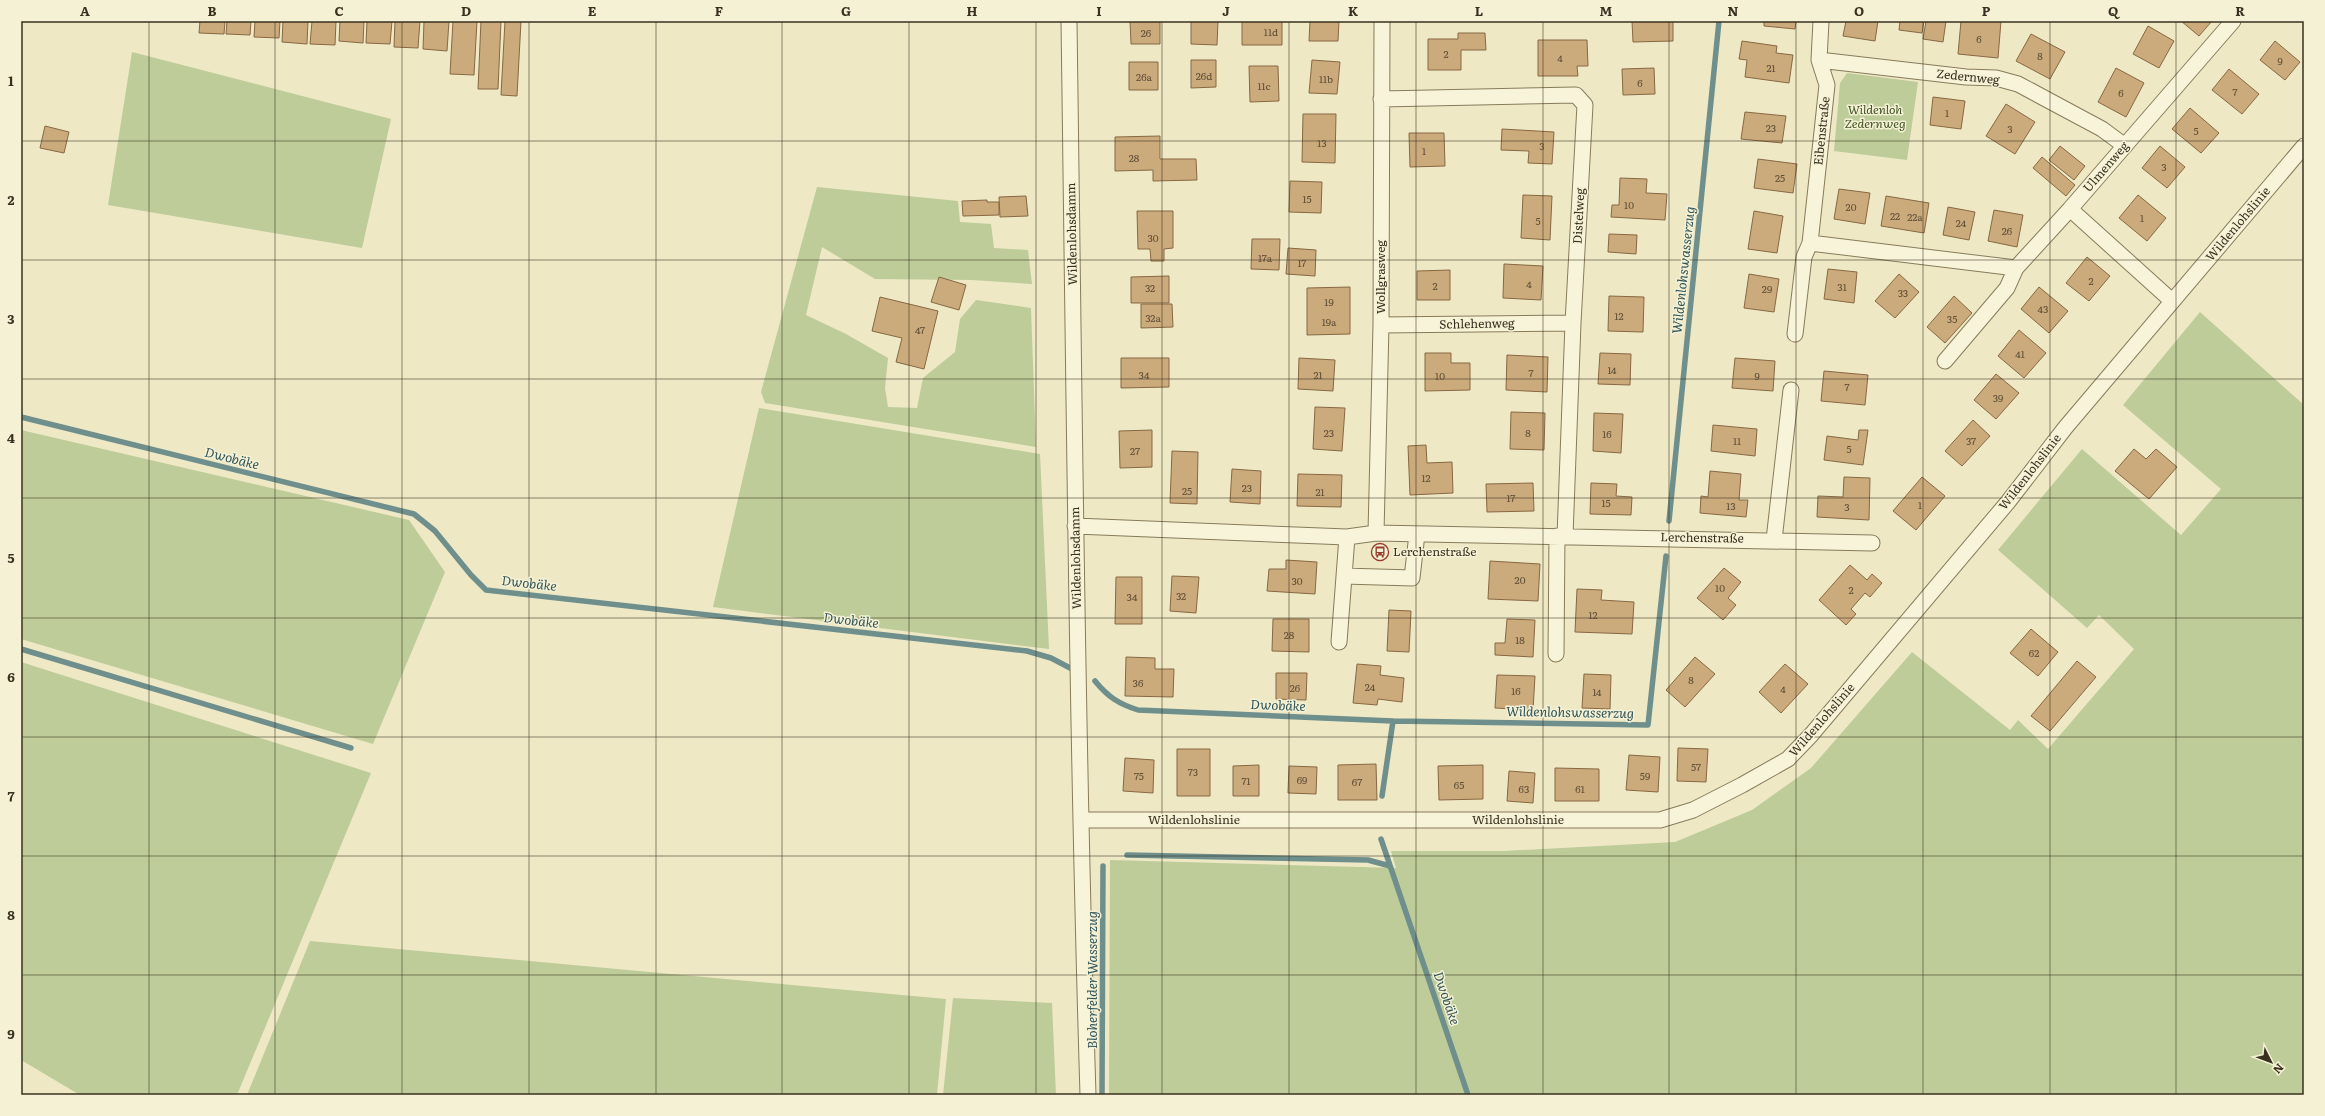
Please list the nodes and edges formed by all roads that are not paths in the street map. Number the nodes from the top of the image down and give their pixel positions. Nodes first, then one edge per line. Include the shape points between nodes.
1 (1069, 21) edge
2 (1382, 21) edge
3 (1822, 21) edge
4 (2233, 21) edge
5 (1819, 60) junction
6 (1382, 99) junction
7 (2125, 146) junction
8 (2304, 146) edge
9 (2070, 209) junction
10 (1810, 243) junction
11 (2016, 268) junction
12 (2172, 301) junction
13 (1573, 323) junction
14 (1381, 325) junction
15 (1795, 334) dead end
16 (1945, 361) dead end
17 (1791, 390) dead end
18 (1075, 526) junction
19 (1376, 533) junction
20 (1417, 534) junction
21 (1561, 536) junction
22 (1346, 537) junction
23 (1774, 540) junction
24 (1872, 543) dead end
25 (1344, 576) junction
26 (1339, 642) dead end
27 (1556, 654) dead end
28 (1080, 820) junction
29 (1088, 1095) edge

1 - 18 street, Wildenlohsdamm
2 - 6 street, Wollgrasweg
3 - 5 street, Eibenstraße
4 - 7 street, Ulmenweg
5 - 7 street, Zedernweg via 1966,77 1996,78 2018,84 2102,129
5 - 10 street, Eibenstraße via 1826,85
6 - 13 street, Distelweg via 1576,94 1585,105
6 - 14 street, Wollgrasweg
7 - 9 street, Ulmenweg
8 - 12 street, Wildenlohslinie
9 - 11 street
9 - 12 street
10 - 11 street
10 - 15 street, Eibenstraße via 1804,258
11 - 16 street via 2007,288
12 - 28 street, Wildenlohslinie via 2065,428 2008,502 1788,759 1742,786 1693,810 1660,820
13 - 14 street, Schlehenweg
13 - 21 street, Distelweg
14 - 19 street, Wollgrasweg
17 - 23 street
18 - 22 street, Lerchenstraße
18 - 28 street, Wildenlohsdamm
19 - 20 street, Lerchenstraße
19 - 22 street, Lerchenstraße
20 - 21 street, Lerchenstraße
20 - 25 street via 1412,578
21 - 23 street, Lerchenstraße
21 - 27 street
22 - 25 street
23 - 24 street, Lerchenstraße
25 - 26 street
28 - 29 street, Wildenlohsdamm

